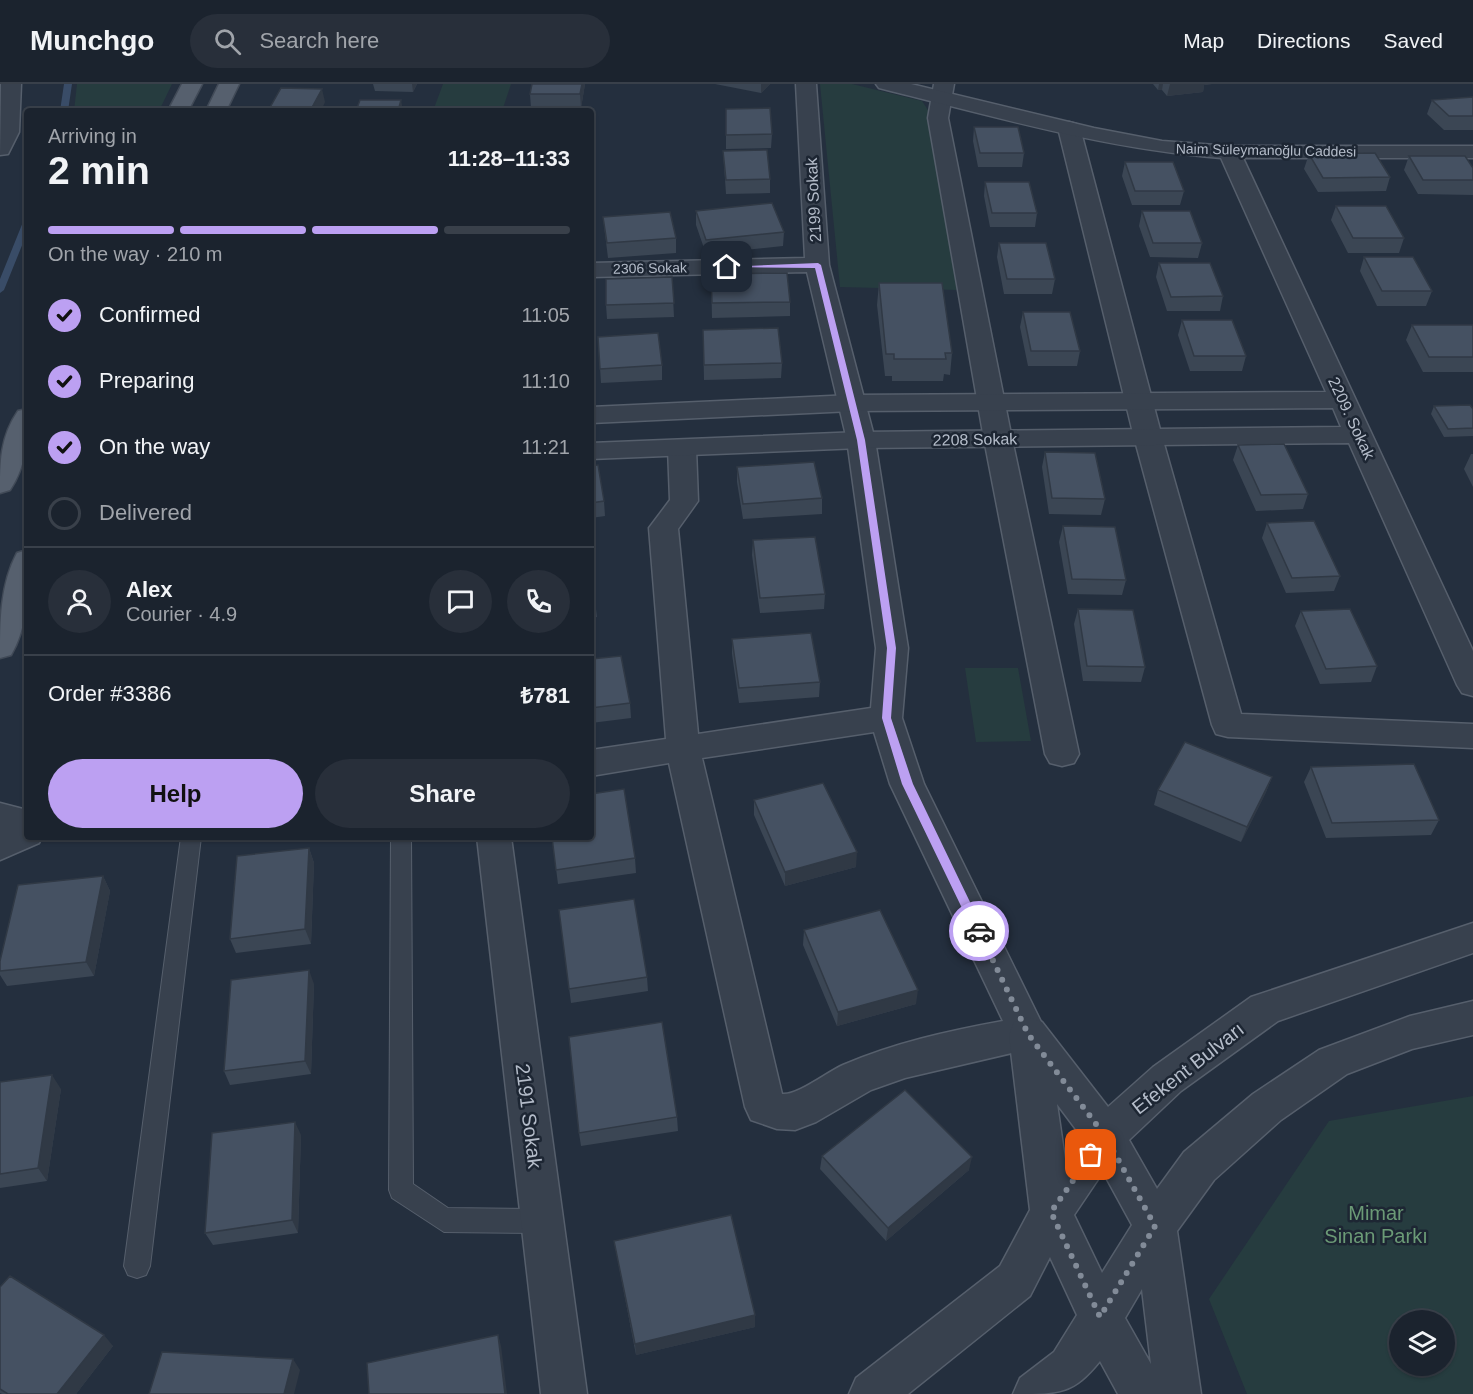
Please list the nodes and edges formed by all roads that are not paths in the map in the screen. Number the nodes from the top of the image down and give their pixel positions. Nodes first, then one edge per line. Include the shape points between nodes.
1 (11, 84) edge
2 (192, 84) edge
3 (229, 84) edge
4 (806, 84) edge
5 (886, 84) edge
6 (943, 90) edge
7 (180, 108) edge
8 (217, 108) edge
9 (1069, 128) junction
10 (2, 138) edge
11 (1229, 152) junction
12 (1473, 152) edge
13 (818, 265) junction
14 (594, 270) edge
15 (1344, 400) junction
16 (991, 401) junction
17 (1138, 401) junction
18 (852, 403) junction
19 (594, 415) edge
20 (14, 432) edge
21 (1360, 435) junction
22 (1148, 437) junction
23 (998, 439) junction
24 (861, 440) junction
25 (682, 448) junction
26 (594, 451) edge
27 (0, 484) edge
28 (24, 570) edge
29 (0, 647) edge
30 (1473, 685) edge
31 (886, 718) junction
32 (1473, 736) edge
33 (683, 750) junction
34 (1062, 754) dead end
35 (594, 763) edge
36 (0, 816) edge
37 (24, 823) edge
38 (24, 834) edge
39 (191, 840) edge
40 (401, 840) edge
41 (494, 840) edge
42 (0, 846) edge
43 (1473, 938) edge
44 (1473, 1018) edge
45 (1028, 1034) junction
46 (1105, 1136) junction
47 (1051, 1212) junction
48 (542, 1221) junction
49 (1155, 1226) junction
50 (137, 1266) dead end
51 (1100, 1317) junction
52 (564, 1394) edge
53 (872, 1394) edge
54 (1036, 1394) edge
55 (1143, 1394) edge
56 (1178, 1394) edge

1 - 10 street
2 - 7 main road
3 - 8 main road
4 - 13 street, 2199 Sokak
5 - 6 street, Naim Süleymanoğlu Caddesi
6 - 9 street, Naim Süleymanoğlu Caddesi
6 - 16 street via 938,118
9 - 11 street, Naim Süleymanoğlu Caddesi via 1162,147
9 - 17 street
11 - 12 street, Naim Süleymanoğlu Caddesi
11 - 15 street, 2209. Sokak
13 - 14 street, 2306 Sokak
13 - 18 street, 2199 Sokak
15 - 17 street
15 - 21 street, 2209. Sokak
16 - 17 street
16 - 18 street
16 - 23 street
17 - 22 street
18 - 19 street
18 - 24 street, 2199 Sokak
20 - 27 main road
21 - 22 street, 2208 Sokak
21 - 30 street, 2209. Sokak
22 - 23 street, 2208 Sokak
22 - 32 street via 1228,725
23 - 24 street, 2208 Sokak
23 - 34 street
24 - 25 street, 2208 Sokak
24 - 31 street, 2199 Sokak via 892,648
25 - 26 street, 2208 Sokak
25 - 33 street via 684,501 663,528
28 - 29 main road
31 - 33 street
31 - 45 street, 2199 Sokak via 908,784
33 - 35 street
33 - 45 street via 765,1107 781,1114 805,1110 833,1089 884,1066 953,1046
36 - 37 street
38 - 42 street
39 - 50 lane
40 - 48 lane via 401,1190 444,1220
41 - 48 street, 2191 Sokak
43 - 46 street, Efekent Bulvarı via 1264,1009 1167,1079
44 - 49 street via 1410,1033 1333,1062 1267,1107 1199,1166
45 - 46 street
45 - 47 street
46 - 47 street, Efekent Bulvarı
46 - 49 street
47 - 51 street
47 - 53 street, Efekent Bulvarı via 1015,1281
48 - 52 street, 2191 Sokak
49 - 51 street
49 - 56 street
51 - 54 street via 1070,1368
51 - 55 street

